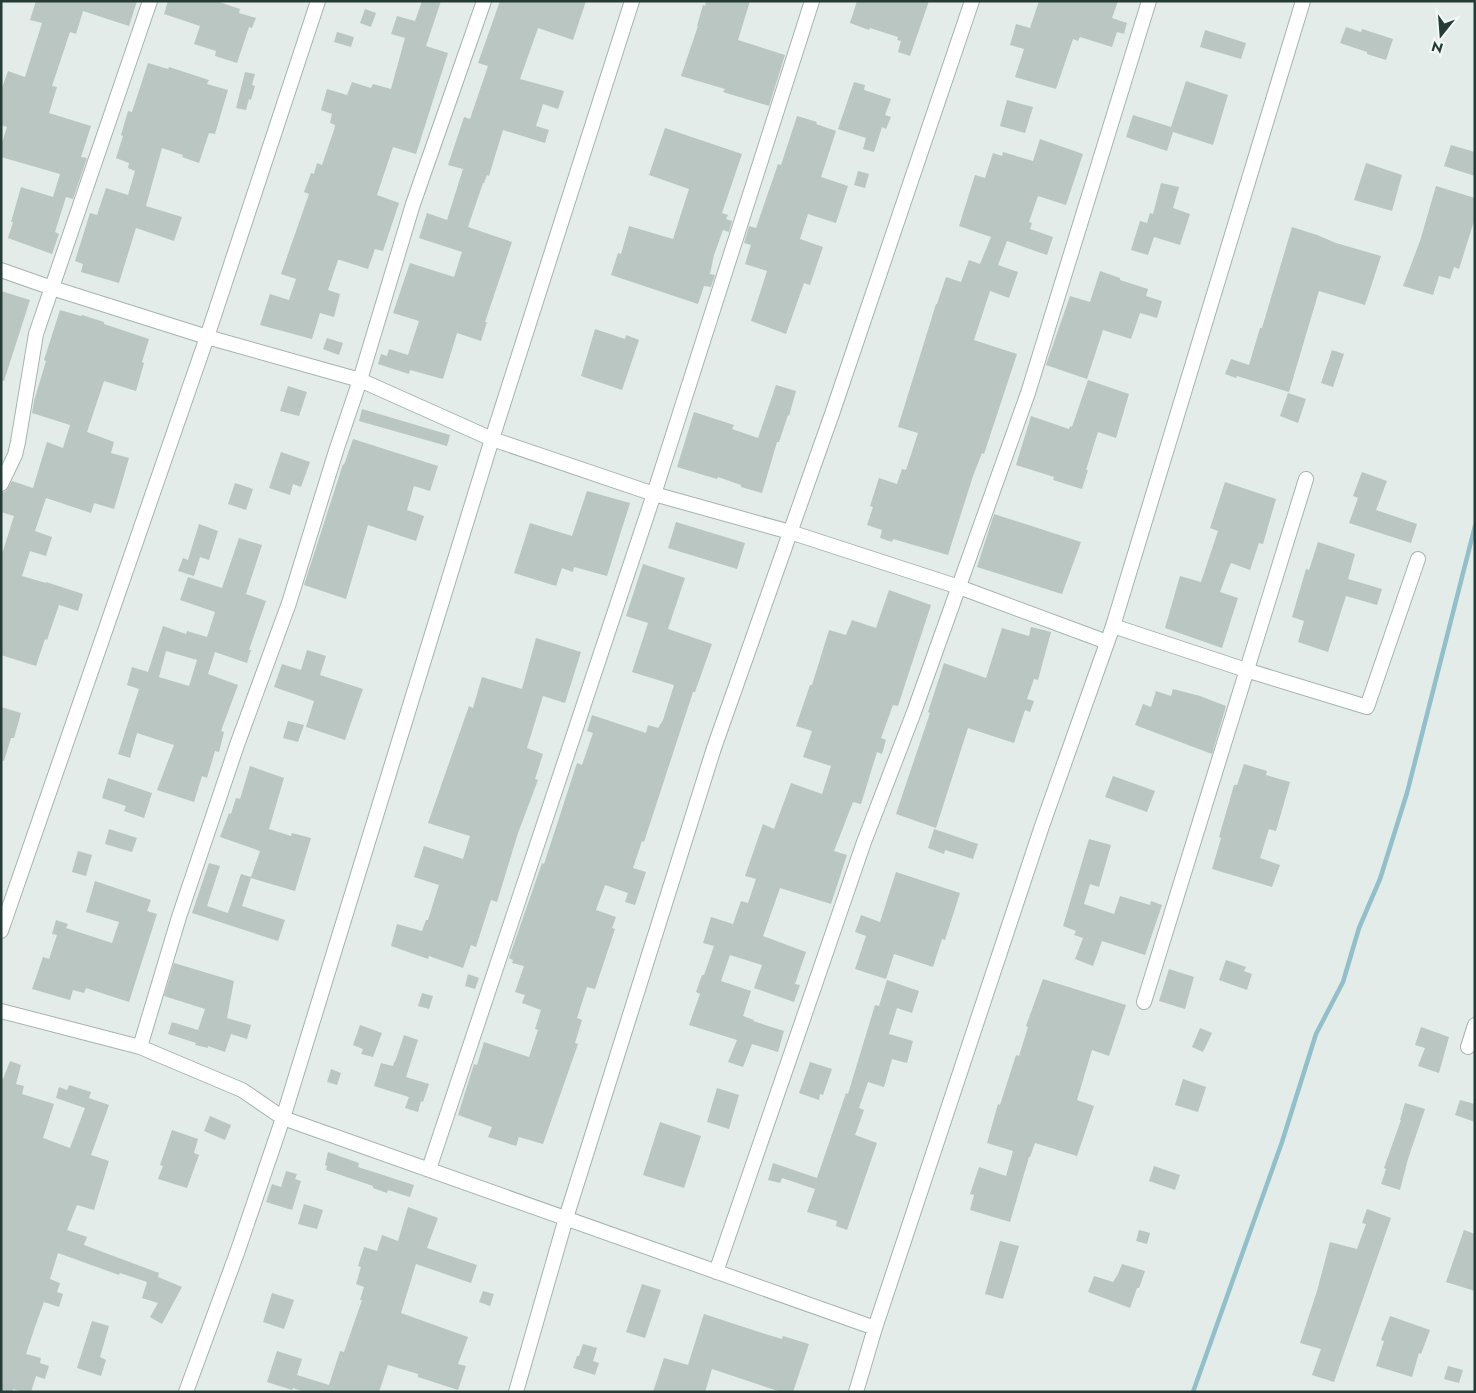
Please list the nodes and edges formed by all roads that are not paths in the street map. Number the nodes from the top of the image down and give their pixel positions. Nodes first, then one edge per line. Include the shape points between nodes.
1 (150, 1) edge
2 (318, 1) edge
3 (484, 1) edge
4 (632, 1) edge
5 (812, 1) edge
6 (972, 1) edge
7 (1149, 1) edge
8 (1303, 1) edge
9 (1, 270) edge
10 (52, 288) junction
11 (207, 337) junction
12 (360, 380) junction
13 (492, 439) junction
14 (1306, 479) dead end
15 (1, 484) edge
16 (654, 494) junction
17 (790, 532) junction
18 (1418, 559) dead end
19 (959, 587) junction
20 (1112, 626) junction
21 (1107, 642) junction
22 (1246, 670) junction
23 (1, 931) edge
24 (1144, 1002) dead end
25 (1, 1012) edge
26 (1475, 1025) edge
27 (140, 1047) junction
28 (1468, 1047) dead end
29 (284, 1118) junction
30 (429, 1169) junction
31 (566, 1218) junction
32 (716, 1272) junction
33 (875, 1328) junction
34 (186, 1392) edge
35 (516, 1392) edge
36 (856, 1392) edge

1 - 10 street
2 - 11 street
3 - 12 street via 413,204
4 - 13 street
5 - 16 street
6 - 17 street
7 - 19 street via 1028,393
8 - 20 street
9 - 10 street
10 - 11 street
10 - 15 street via 36,334 15,455
11 - 12 street
11 - 23 street
12 - 13 street
12 - 27 street via 289,603 179,917
13 - 16 street
13 - 29 street
14 - 22 street
16 - 17 street
16 - 30 street
17 - 19 street
17 - 31 street via 717,739
18 - 22 street via 1367,707
19 - 21 street
19 - 32 street via 864,842
20 - 21 street
20 - 22 street
21 - 33 street via 1042,826
22 - 24 street
25 - 27 street
26 - 28 street
27 - 29 street via 242,1090
29 - 30 street
29 - 34 street
30 - 31 street
31 - 32 street
31 - 35 street
32 - 33 street
33 - 36 street

